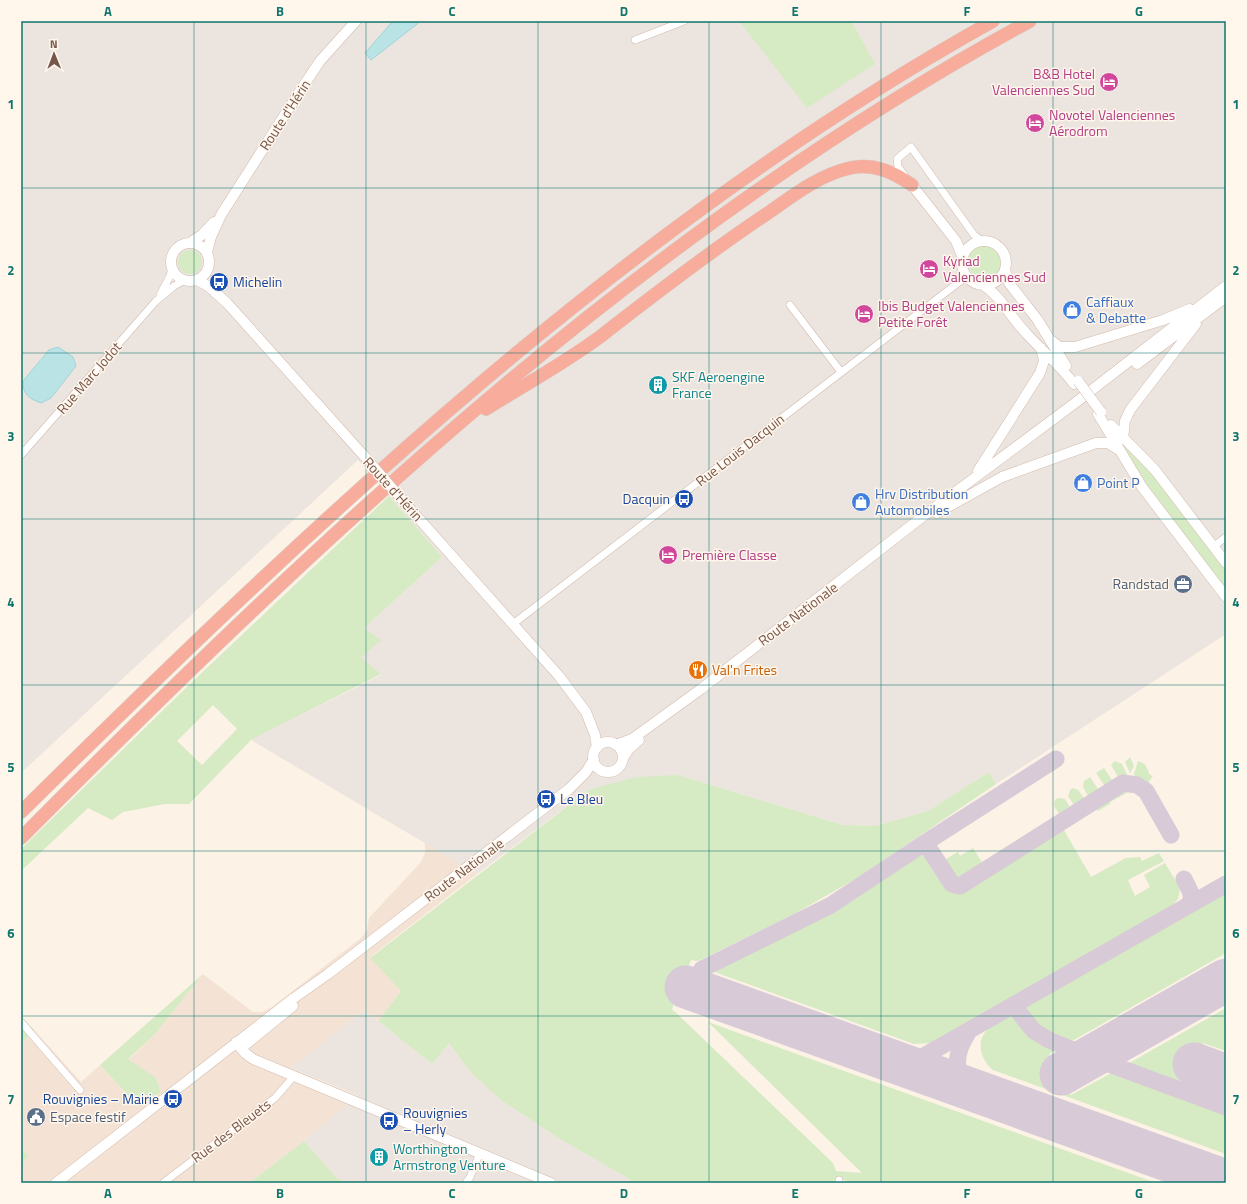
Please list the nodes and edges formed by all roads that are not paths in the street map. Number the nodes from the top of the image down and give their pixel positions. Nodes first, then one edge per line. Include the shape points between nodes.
1 (356, 21) edge
2 (684, 21) edge
3 (993, 21) edge
4 (1030, 21) edge
5 (635, 40) dead end
6 (912, 185) junction
7 (220, 215) junction
8 (982, 241) junction
9 (190, 242) junction
10 (207, 252) junction
11 (963, 258) junction
12 (209, 267) junction
13 (172, 268) junction
14 (1005, 270) junction
15 (967, 276) junction
16 (185, 280) junction
17 (197, 280) junction
18 (983, 285) junction
19 (1226, 286) edge
20 (1226, 297) edge
21 (156, 300) junction
22 (227, 303) junction
23 (1211, 303) junction
24 (790, 305) dead end
25 (1049, 339) junction
26 (1041, 348) junction
27 (841, 372) junction
28 (1076, 383) junction
29 (1099, 413) junction
30 (1123, 439) junction
31 (428, 451) junction
32 (1122, 452) junction
33 (21, 455) edge
34 (972, 480) junction
35 (932, 516) junction
36 (1226, 537) edge
37 (1214, 546) junction
38 (1226, 562) edge
39 (858, 568) junction
40 (1226, 596) edge
41 (513, 624) junction
42 (559, 676) junction
43 (701, 689) junction
44 (613, 744) junction
45 (597, 748) junction
46 (623, 758) junction
47 (594, 759) junction
48 (604, 772) junction
49 (569, 789) junction
50 (21, 812) edge
51 (21, 838) edge
52 (21, 1022) edge
53 (241, 1043) junction
54 (294, 1076) junction
55 (80, 1090) dead end
56 (480, 1153) junction
57 (56, 1183) edge
58 (163, 1183) edge
59 (466, 1183) edge
60 (552, 1183) edge

1 - 7 main road, Route d'Hérin via 312,72
2 - 5 street
3 - 50 highway via 902,74 777,154 647,248 527,344 395,456 290,551
4 - 31 highway via 884,106 736,206 652,267 564,337
6 - 8 street via 896,162 898,157 911,147 969,229
6 - 11 main road via 956,241
6 - 31 highway via 888,171 866,166 842,170 819,179 723,243 584,348 481,413
7 - 9 main road, Route d'Hérin via 202,235
7 - 10 main road, Route d'Hérin
8 - 11 main road via 971,246
8 - 14 main road via 993,242 1002,249 1006,258
9 - 10 main road via 201,246
9 - 13 main road via 181,245 175,251 171,259
10 - 12 main road via 210,259
11 - 15 main road via 963,269
12 - 17 main road via 204,276
12 - 22 main road, Route d'Hérin via 215,285
13 - 16 main road via 178,277
13 - 21 street, Rue Marc Jodot
14 - 18 main road via 995,282
14 - 25 main road via 1009,283
15 - 18 main road
15 - 27 street, Rue Louis Dacquin
16 - 17 main road
16 - 21 street, Rue Marc Jodot
17 - 22 main road, Route d'Hérin
18 - 26 main road via 993,292
19 - 23 main road
20 - 23 main road
21 - 33 street, Rue Marc Jodot
22 - 41 main road, Route d'Hérin, bridge
23 - 25 main road via 1074,347 1060,347
23 - 30 main road via 1130,410 1125,421
23 - 34 main road
23 - 35 main road via 1016,455
24 - 27 street
25 - 28 main road
26 - 28 main road
26 - 34 main road via 1044,361 1040,373
27 - 41 street, Rue Louis Dacquin
28 - 29 main road, bridge
29 - 30 main road
29 - 32 main road
30 - 37 main road via 1155,470
31 - 51 highway via 224,638
32 - 35 main road via 1108,442 1096,442 1002,477
32 - 40 main road via 1142,487
34 - 39 main road
35 - 39 main road
36 - 37 street
37 - 38 main road
39 - 43 main road, Route Nationale
41 - 42 main road, Route d'Hérin
42 - 44 main road, Route d'Hérin via 581,695 592,710 601,733
42 - 45 main road, Route d'Hérin via 586,712
43 - 44 main road, Route Nationale via 632,739
43 - 46 main road, Route Nationale via 634,744
44 - 45 main road via 604,743
44 - 46 main road via 622,750
45 - 47 main road
46 - 48 main road via 618,769
47 - 48 main road via 597,767
47 - 49 main road, Route Nationale via 586,772
48 - 49 main road
49 - 53 main road, Route Nationale via 328,974 284,1014
52 - 55 street
53 - 54 main road via 249,1057
53 - 57 main road, Route Nationale via 219,1064 169,1096
54 - 56 main road
54 - 58 street, Rue des Bleuets via 275,1098
56 - 59 street
56 - 60 main road

